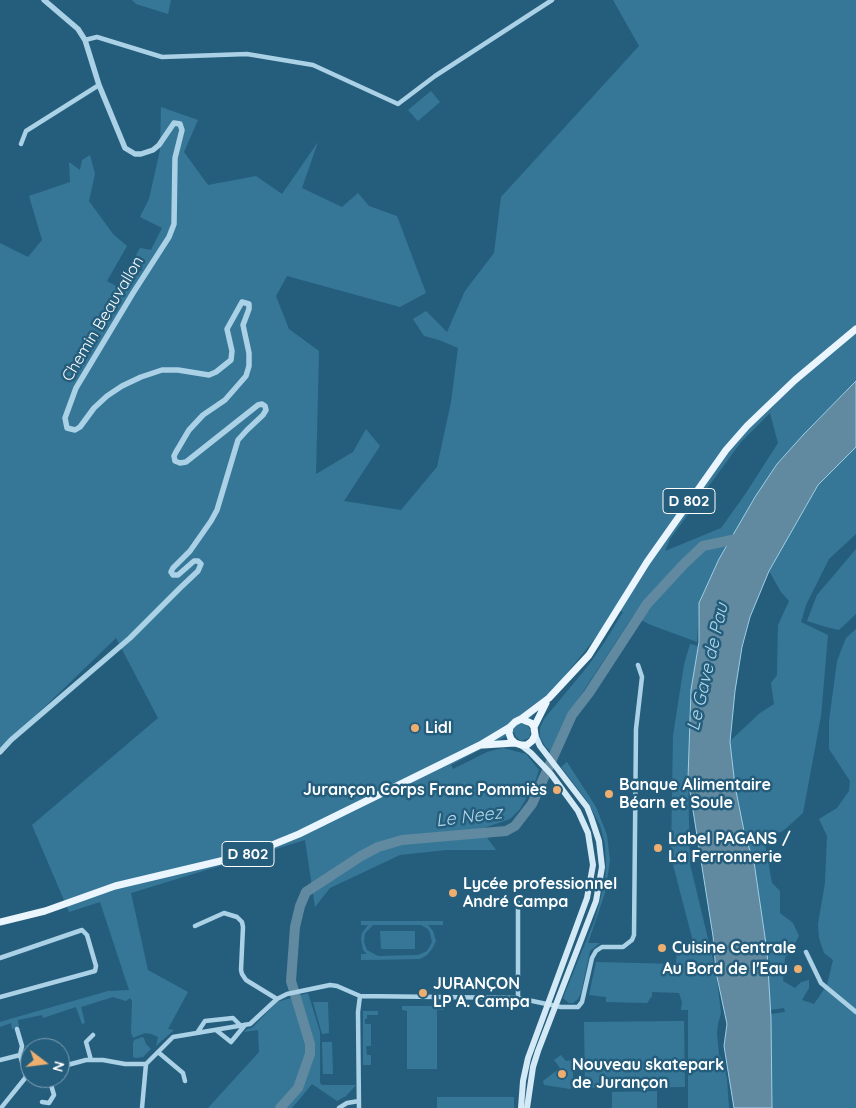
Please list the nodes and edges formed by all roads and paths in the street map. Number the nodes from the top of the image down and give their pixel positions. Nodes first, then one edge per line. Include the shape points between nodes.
1 (44, 0) edge
2 (552, 0) edge
3 (85, 40) junction
4 (99, 85) junction
5 (21, 144) dead end
6 (856, 328) edge
7 (638, 665) dead end
8 (549, 698) junction
9 (521, 719) junction
10 (510, 727) junction
11 (534, 727) junction
12 (535, 735) junction
13 (518, 744) junction
14 (480, 745) junction
15 (0, 752) edge
16 (518, 902) dead end
17 (0, 922) edge
18 (195, 926) dead end
19 (806, 952) dead end
20 (0, 958) edge
21 (360, 996) junction
22 (0, 997) edge
23 (277, 998) junction
24 (518, 998) junction
25 (551, 1005) junction
26 (856, 1012) edge
27 (243, 1026) junction
28 (18, 1029) dead end
29 (216, 1030) junction
30 (197, 1033) junction
31 (92, 1035) dead end
32 (20, 1038) edge
33 (158, 1052) junction
34 (20, 1054) edge
35 (0, 1060) edge
36 (91, 1060) junction
37 (146, 1064) junction
38 (70, 1065) edge
39 (185, 1081) dead end
40 (20, 1085) edge
41 (52, 1088) edge
42 (359, 1101) junction
43 (42, 1102) dead end
44 (1, 1108) edge
45 (142, 1108) edge
46 (339, 1108) edge
47 (359, 1108) edge
48 (521, 1108) edge
49 (527, 1108) edge

1 - 3 street
2 - 3 street via 398,104 313,65 247,54 162,57 97,37
3 - 4 street, Chemin Beauvallon
4 - 5 street via 26,131
4 - 15 street, Chemin Beauvallon via 125,148 131,152 140,154 153,150 174,123 180,124 182,130 175,158 174,224 76,388 65,418 67,428 75,430 80,427 107,396 141,377 162,370 216,372 231,360 227,329 242,302 249,304 243,325 249,353 246,376 225,400 189,430 174,456 175,461 186,462 258,405 266,406 266,410 238,440 217,510 190,551 171,572 178,575 194,561 201,564 198,571 130,638
6 - 8 main road, D 802 via 795,380 726,450 647,562 593,649
7 - 25 street via 642,677 636,729 634,934 623,947 602,947 596,951 578,1007
8 - 9 main road, D 802
8 - 11 main road, D 802
9 - 10 main road
9 - 11 main road
10 - 13 main road via 511,739
10 - 14 main road, D 802
11 - 12 main road
12 - 13 main road via 527,745
12 - 25 main road via 587,807 599,841 602,867 596,901
13 - 14 main road, D 802
13 - 25 main road via 552,774 578,811 591,843 593,865 587,898
14 - 17 main road, D 802 via 250,854 116,886 45,911
16 - 24 street
18 - 23 street via 224,913 242,922 242,974 246,980
19 - 26 street via 821,983
20 - 22 street via 82,930 96,966 94,971
21 - 23 street via 330,985
21 - 24 street
21 - 42 street
23 - 27 street via 250,1024
24 - 25 street
25 - 48 main road via 528,1058
25 - 49 main road via 533,1067
27 - 29 street
27 - 29 street via 230,1042
27 - 30 street via 233,1018 205,1021
28 - 32 street
29 - 30 street
30 - 33 street via 172,1037
31 - 36 street via 86,1042
33 - 37 street
33 - 39 street via 183,1073
34 - 35 street
36 - 37 street
36 - 38 street
37 - 45 street
40 - 44 street
41 - 43 street via 54,1095 49,1103
42 - 46 street
42 - 47 street

